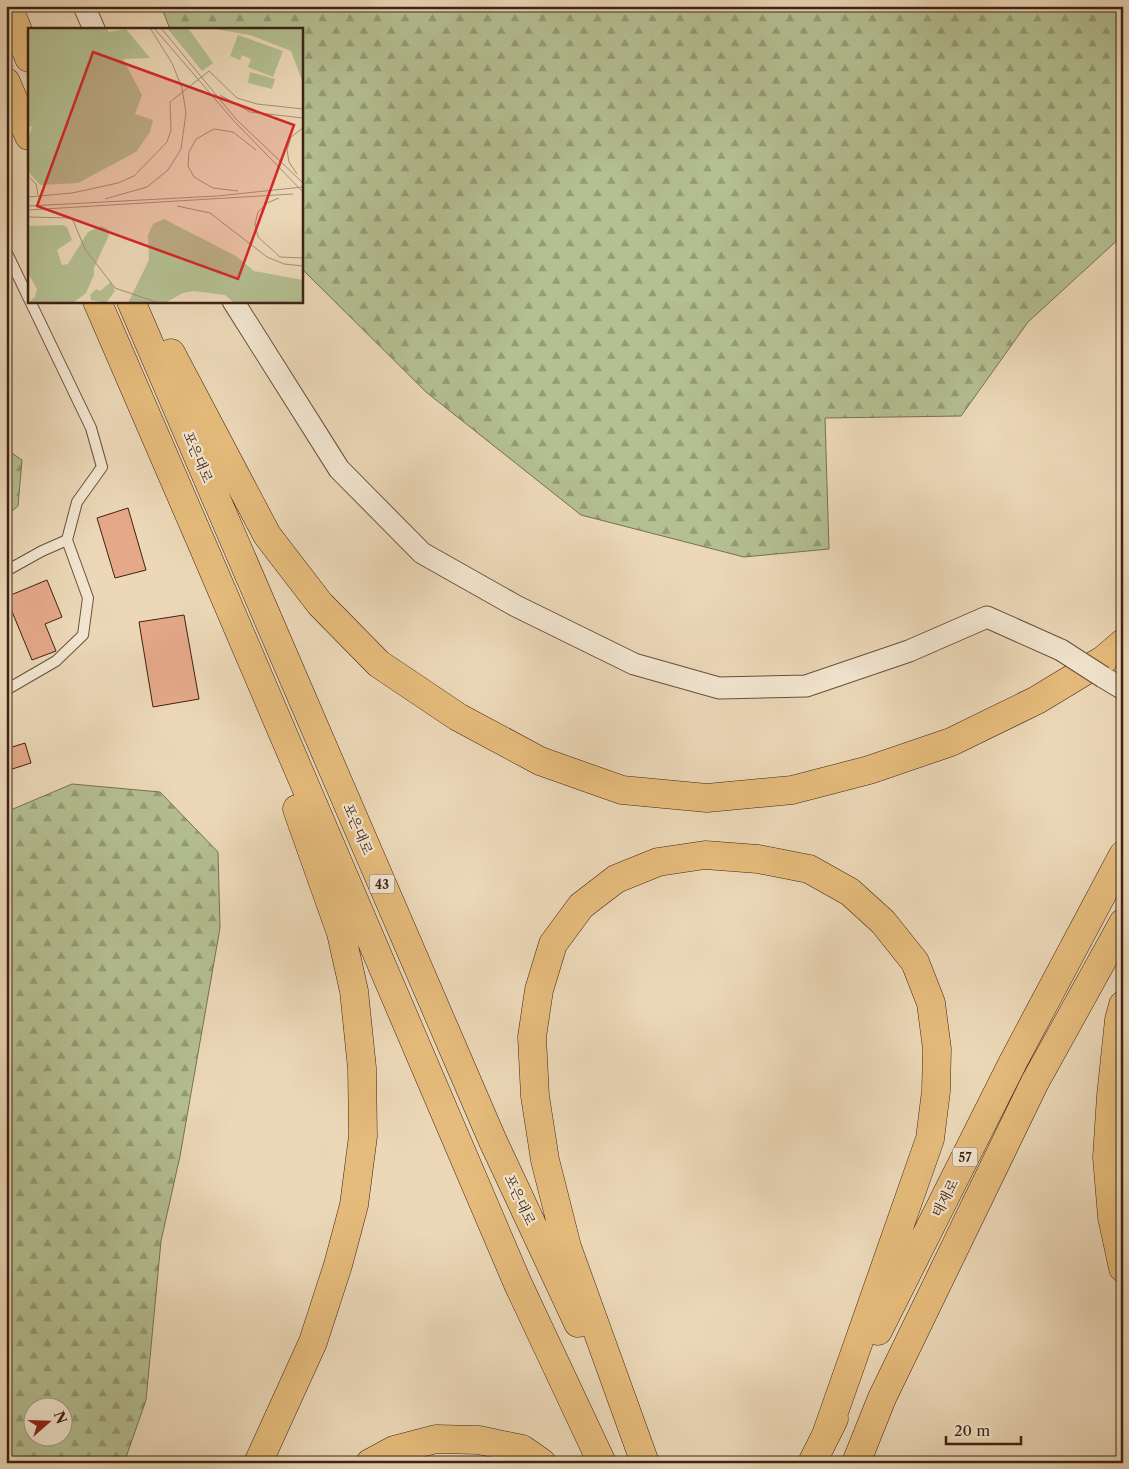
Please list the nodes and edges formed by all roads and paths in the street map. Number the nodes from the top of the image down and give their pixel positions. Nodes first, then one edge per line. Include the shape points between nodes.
1 (8, 6) edge
2 (84, 6) edge
3 (94, 28) edge
4 (28, 56) edge
5 (6, 82) edge
6 (28, 134) edge
7 (6, 250) edge
8 (28, 298) edge
9 (30, 302) edge
10 (97, 302) edge
11 (131, 302) edge
12 (144, 302) edge
13 (234, 302) edge
14 (67, 540) junction
15 (205, 550) junction
16 (6, 570) edge
17 (1123, 643) edge
18 (1123, 689) edge
19 (6, 690) edge
20 (1123, 855) edge
21 (1123, 923) edge
22 (1123, 1005) edge
23 (1123, 1268) edge
24 (826, 1435) junction
25 (258, 1463) edge
26 (370, 1463) edge
27 (542, 1463) edge
28 (602, 1463) edge
29 (644, 1463) edge
30 (812, 1463) edge
31 (856, 1463) edge

1 - 4 highway
2 - 3 street
5 - 6 highway
7 - 8 lane
9 - 14 lane via 90,428 102,467 77,502
10 - 15 highway, 43
11 - 29 highway, 포은대로 / 43 via 492,1139
12 - 17 highway via 267,534 320,604 379,664 458,717 540,761 622,790 707,798 792,790 869,770 951,742 1038,700 1103,660
13 - 18 street, bridge via 339,469 422,553 516,606 634,664 719,688 806,686 909,651 987,617 1061,650
14 - 16 lane
14 - 19 lane via 88,598 83,635 56,661
15 - 25 highway via 341,933 354,991 362,1068 363,1136 354,1206 313,1342
15 - 28 highway, 43 via 518,1284
20 - 24 highway, 태재로 / 57 via 1013,1062
21 - 31 highway, 57 via 1035,1082 882,1398
22 - 23 highway via 1107,1157 1112,1217
24 - 29 highway via 930,1139 937,1049 930,1002 915,962 883,922 850,892 809,869 758,859 705,855 658,862 616,879 581,906 553,944 539,990 532,1037 535,1096 545,1160 567,1247
24 - 30 highway, 태재로 / 57
26 - 27 highway via 394,1450 436,1439 479,1440 522,1450

